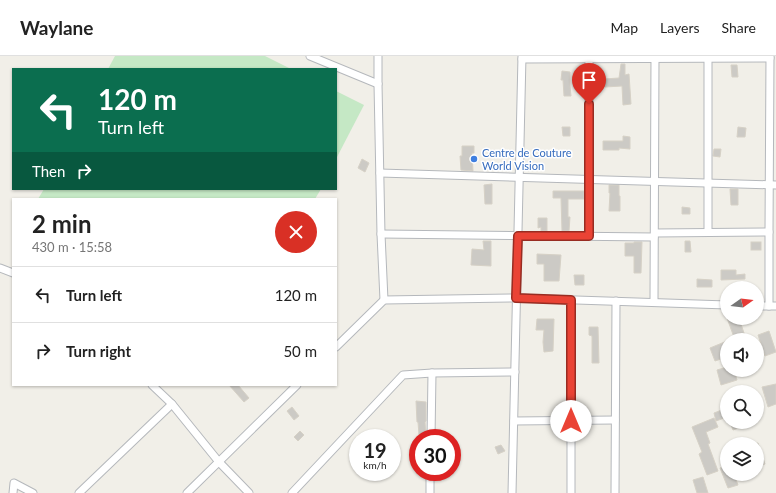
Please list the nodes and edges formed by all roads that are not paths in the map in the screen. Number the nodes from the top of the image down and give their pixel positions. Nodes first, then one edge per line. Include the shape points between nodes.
1 (310, 56) edge
2 (378, 56) edge
3 (522, 57) edge
4 (589, 57) edge
5 (655, 57) edge
6 (708, 57) edge
7 (770, 57) edge
8 (378, 84) junction
9 (380, 172) junction
10 (519, 177) junction
11 (588, 179) junction
12 (654, 181) junction
13 (708, 183) junction
14 (773, 185) edge
15 (708, 232) junction
16 (769, 232) junction
17 (381, 234) junction
18 (655, 235) junction
19 (518, 236) junction
20 (589, 236) junction
21 (0, 268) edge
22 (12, 273) edge
23 (516, 298) junction
24 (384, 300) junction
25 (571, 300) junction
26 (616, 301) junction
27 (654, 302) junction
28 (720, 305) edge
29 (773, 306) edge
30 (337, 346) edge
31 (515, 372) junction
32 (432, 373) junction
33 (153, 386) edge
34 (296, 386) edge
35 (172, 404) junction
36 (615, 420) junction
37 (571, 421) junction
38 (514, 422) junction
39 (431, 429) edge
40 (219, 462) junction
41 (430, 481) edge
42 (13, 493) edge
43 (33, 493) edge
44 (79, 493) edge
45 (187, 493) edge
46 (249, 493) edge
47 (292, 493) edge
48 (430, 493) edge
49 (512, 493) edge
50 (571, 493) edge
51 (615, 493) edge

1 - 8 street
2 - 8 street
3 - 4 street
3 - 10 street
4 - 5 street
4 - 11 street
5 - 6 street
5 - 12 street
6 - 7 street
6 - 13 street
7 - 14 street
8 - 9 street
9 - 10 street
9 - 17 street
10 - 11 street
10 - 19 street
11 - 12 street
11 - 20 street
12 - 13 street
12 - 18 street
13 - 14 street
13 - 15 street
14 - 16 street
15 - 16 street
15 - 18 street
16 - 29 street
17 - 19 street
17 - 24 street
18 - 20 street
18 - 27 street
19 - 20 street
19 - 23 street
21 - 22 street
23 - 24 street
23 - 25 street
23 - 31 street
24 - 30 street
25 - 26 street
25 - 37 street
26 - 27 street
26 - 36 street
27 - 28 street
31 - 32 street
31 - 38 street
32 - 39 street
32 - 47 street via 403,375
33 - 35 street
34 - 40 street
35 - 40 street
35 - 44 street
36 - 37 street
36 - 51 street
37 - 38 street
37 - 50 street
38 - 49 street
40 - 45 street
40 - 46 street
41 - 48 street
42 - 43 street via 14,483

